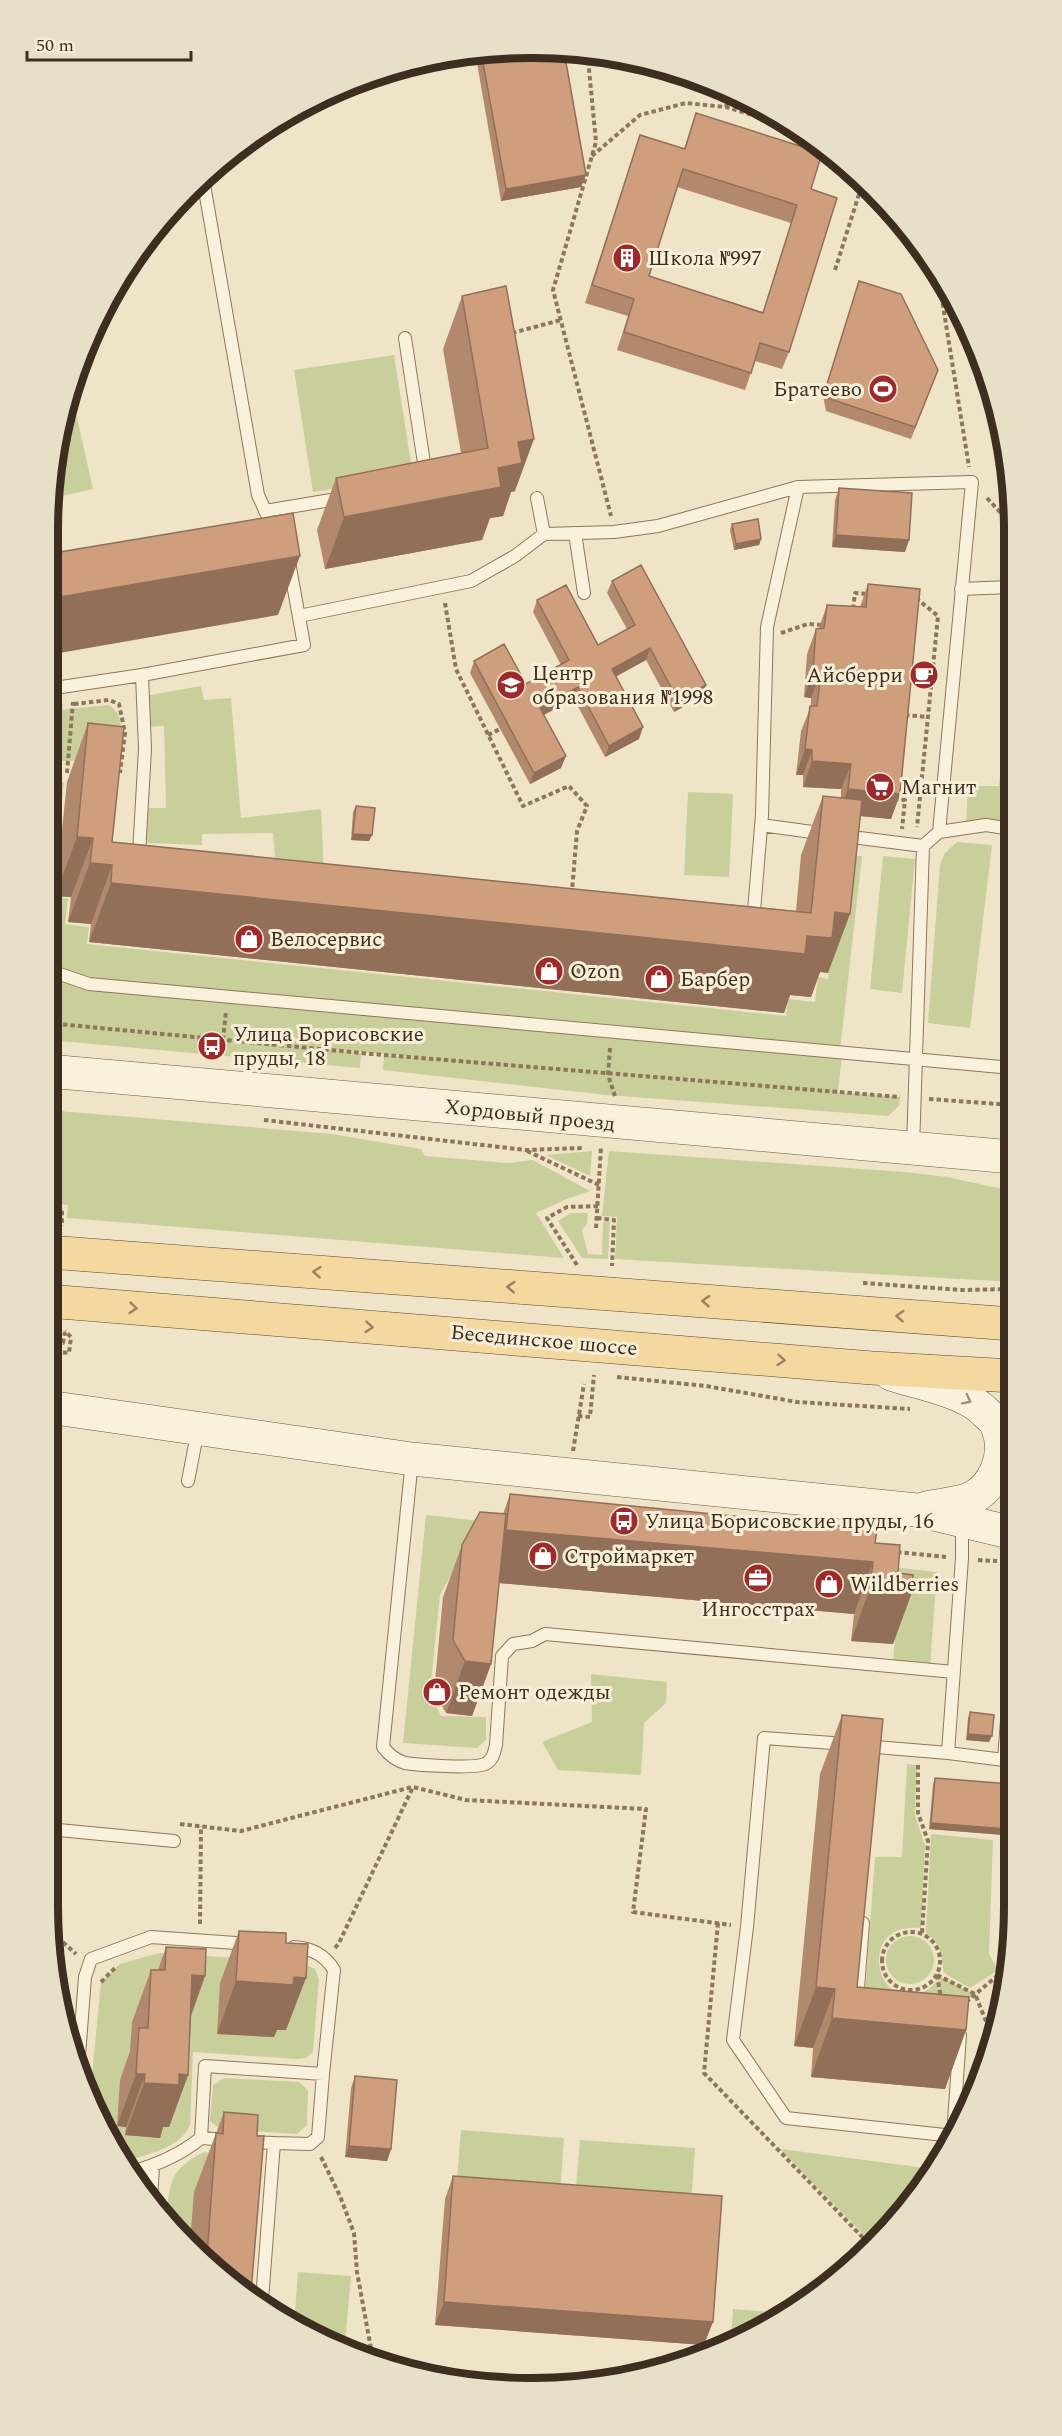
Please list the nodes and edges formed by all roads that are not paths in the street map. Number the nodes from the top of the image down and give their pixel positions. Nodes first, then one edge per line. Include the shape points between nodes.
1 (205, 190) edge
2 (405, 338) dead end
3 (415, 485) edge
4 (798, 487) junction
5 (357, 495) edge
6 (537, 498) dead end
7 (265, 511) junction
8 (575, 533) junction
9 (544, 534) junction
10 (267, 542) edge
11 (283, 548) edge
12 (1004, 587) edge
13 (962, 589) junction
14 (584, 593) dead end
15 (299, 616) junction
16 (142, 675) junction
17 (58, 687) edge
18 (761, 825) junction
19 (1004, 828) edge
20 (939, 832) junction
21 (923, 846) junction
22 (162, 857) edge
23 (741, 925) edge
24 (58, 973) edge
25 (914, 1061) junction
26 (1004, 1067) edge
27 (58, 1072) edge
28 (913, 1148) junction
29 (1004, 1156) edge
30 (63, 1244) edge
31 (61, 1302) edge
32 (1004, 1323) edge
33 (872, 1368) junction
34 (1004, 1376) edge
35 (58, 1408) edge
36 (198, 1428) junction
37 (412, 1459) junction
38 (188, 1481) dead end
39 (917, 1510) junction
40 (962, 1521) junction
41 (1004, 1531) edge
42 (954, 1672) junction
43 (948, 1753) junction
44 (1004, 1760) edge
45 (58, 1830) edge
46 (174, 1841) dead end
47 (864, 1908) edge
48 (868, 2012) edge
49 (945, 2019) edge
50 (80, 2043) edge
51 (323, 2074) junction
52 (955, 2113) edge
53 (943, 2135) edge
54 (201, 2138) junction
55 (274, 2143) junction
56 (153, 2166) junction
57 (139, 2170) edge
58 (152, 2187) edge
59 (262, 2294) edge

1 - 7 lane via 258,495
2 - 3 lane via 427,483
4 - 8 lane via 658,526
4 - 13 lane via 972,482
4 - 18 lane via 767,627
5 - 7 lane
6 - 9 lane
7 - 10 lane via 279,540
8 - 9 lane
8 - 14 lane
9 - 15 lane via 471,581
11 - 15 lane
12 - 13 lane
13 - 20 lane
15 - 16 lane via 304,645
16 - 17 lane
16 - 22 lane via 145,749 139,854
18 - 21 lane
18 - 23 lane via 752,926
19 - 20 lane via 986,825
20 - 21 lane
21 - 25 lane
24 - 25 lane via 89,984
25 - 26 lane
25 - 28 lane
27 - 28 main road, Хордовый проезд
28 - 29 main road, Хордовый проезд
32 -> 30 main road
31 -> 33 main road, Бесединское шоссе
33 - 34 main road, Бесединское шоссе
33 -> 39 main road via 964,1398 981,1408 997,1425 1002,1448 998,1468 985,1487 968,1499
35 - 36 main road
36 - 37 main road
36 - 38 lane
37 - 39 main road
37 - 42 lane via 383,1747 389,1756 405,1762 472,1767 485,1764 492,1758 496,1745 502,1656 513,1644 545,1634
39 - 40 main road
40 - 41 main road
40 - 42 lane
42 - 43 lane
43 - 44 lane
43 - 53 lane via 875,1752 764,1738 733,2040 786,2118
45 - 46 lane
47 - 48 lane via 857,2011
49 - 52 lane via 961,2020
50 - 51 lane via 85,1977 91,1959 151,1937 303,1947 326,1957 334,1970
51 - 54 lane via 205,2066
51 - 55 lane via 318,2137 310,2144
54 - 55 lane
54 - 56 lane
55 - 59 lane
56 - 57 lane
56 - 58 lane

